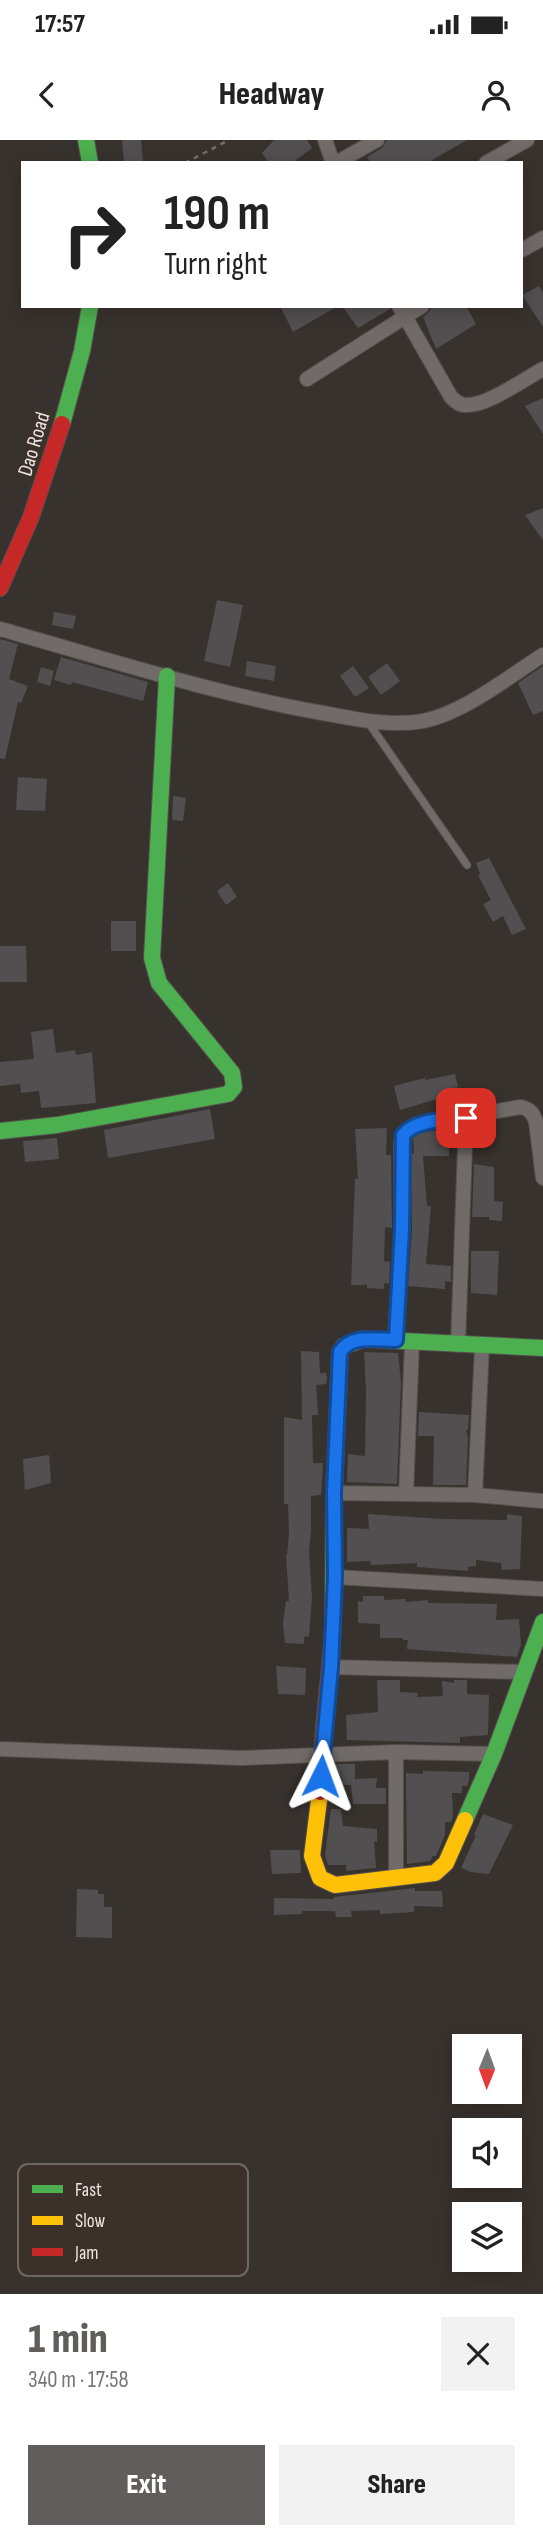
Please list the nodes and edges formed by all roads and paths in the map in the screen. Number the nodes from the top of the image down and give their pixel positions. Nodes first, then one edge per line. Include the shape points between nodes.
1 (86, 140) edge
2 (229, 140) edge
3 (325, 140) edge
4 (377, 140) edge
5 (527, 140) edge
6 (90, 161) edge
7 (189, 161) edge
8 (334, 161) edge
9 (339, 161) edge
10 (490, 161) edge
11 (543, 238) edge
12 (523, 249) edge
13 (90, 308) edge
14 (402, 311) edge
15 (543, 369) edge
16 (307, 379) dead end
17 (0, 589) edge
18 (0, 629) edge
19 (543, 655) edge
20 (167, 676) junction
21 (367, 721) junction
22 (467, 865) dead end
23 (543, 1104) edge
24 (527, 1108) junction
25 (466, 1118) junction
26 (0, 1131) edge
27 (543, 1178) edge
28 (404, 1341) junction
29 (458, 1345) junction
30 (482, 1346) junction
31 (543, 1348) edge
32 (334, 1493) junction
33 (407, 1494) junction
34 (475, 1495) junction
35 (543, 1501) edge
36 (335, 1577) junction
37 (543, 1589) edge
38 (543, 1622) edge
39 (331, 1667) junction
40 (524, 1672) junction
41 (0, 1749) edge
42 (397, 1752) junction
43 (321, 1754) junction
44 (494, 1754) junction
45 (396, 1876) junction

1 - 6 street
2 - 7 path
3 - 8 street
4 - 9 street
5 - 10 street
11 - 12 street
13 - 17 street, Dao Road via 80,360 47,474
14 - 15 street via 457,403 484,401
14 - 16 street
18 - 20 street
19 - 21 street via 448,713 424,721
20 - 21 street via 275,705
20 - 26 street via 152,958 159,983 232,1073 235,1085 228,1094 76,1123
21 - 22 lane
23 - 24 street
24 - 25 street
24 - 27 street via 536,1122
25 - 28 street via 417,1125 403,1135
25 - 29 street
28 - 29 street
28 - 32 street via 358,1340 340,1352
28 - 33 street
29 - 30 street
30 - 31 street
30 - 34 street
32 - 33 street
32 - 36 street
33 - 34 street
34 - 35 street
36 - 37 street
36 - 39 street
38 - 40 street
39 - 40 street
39 - 43 street
40 - 44 street
41 - 43 street via 241,1758
42 - 43 street
42 - 44 street
42 - 45 street
43 - 45 street via 312,1856 320,1878 335,1885
44 - 45 street via 446,1863 435,1873

